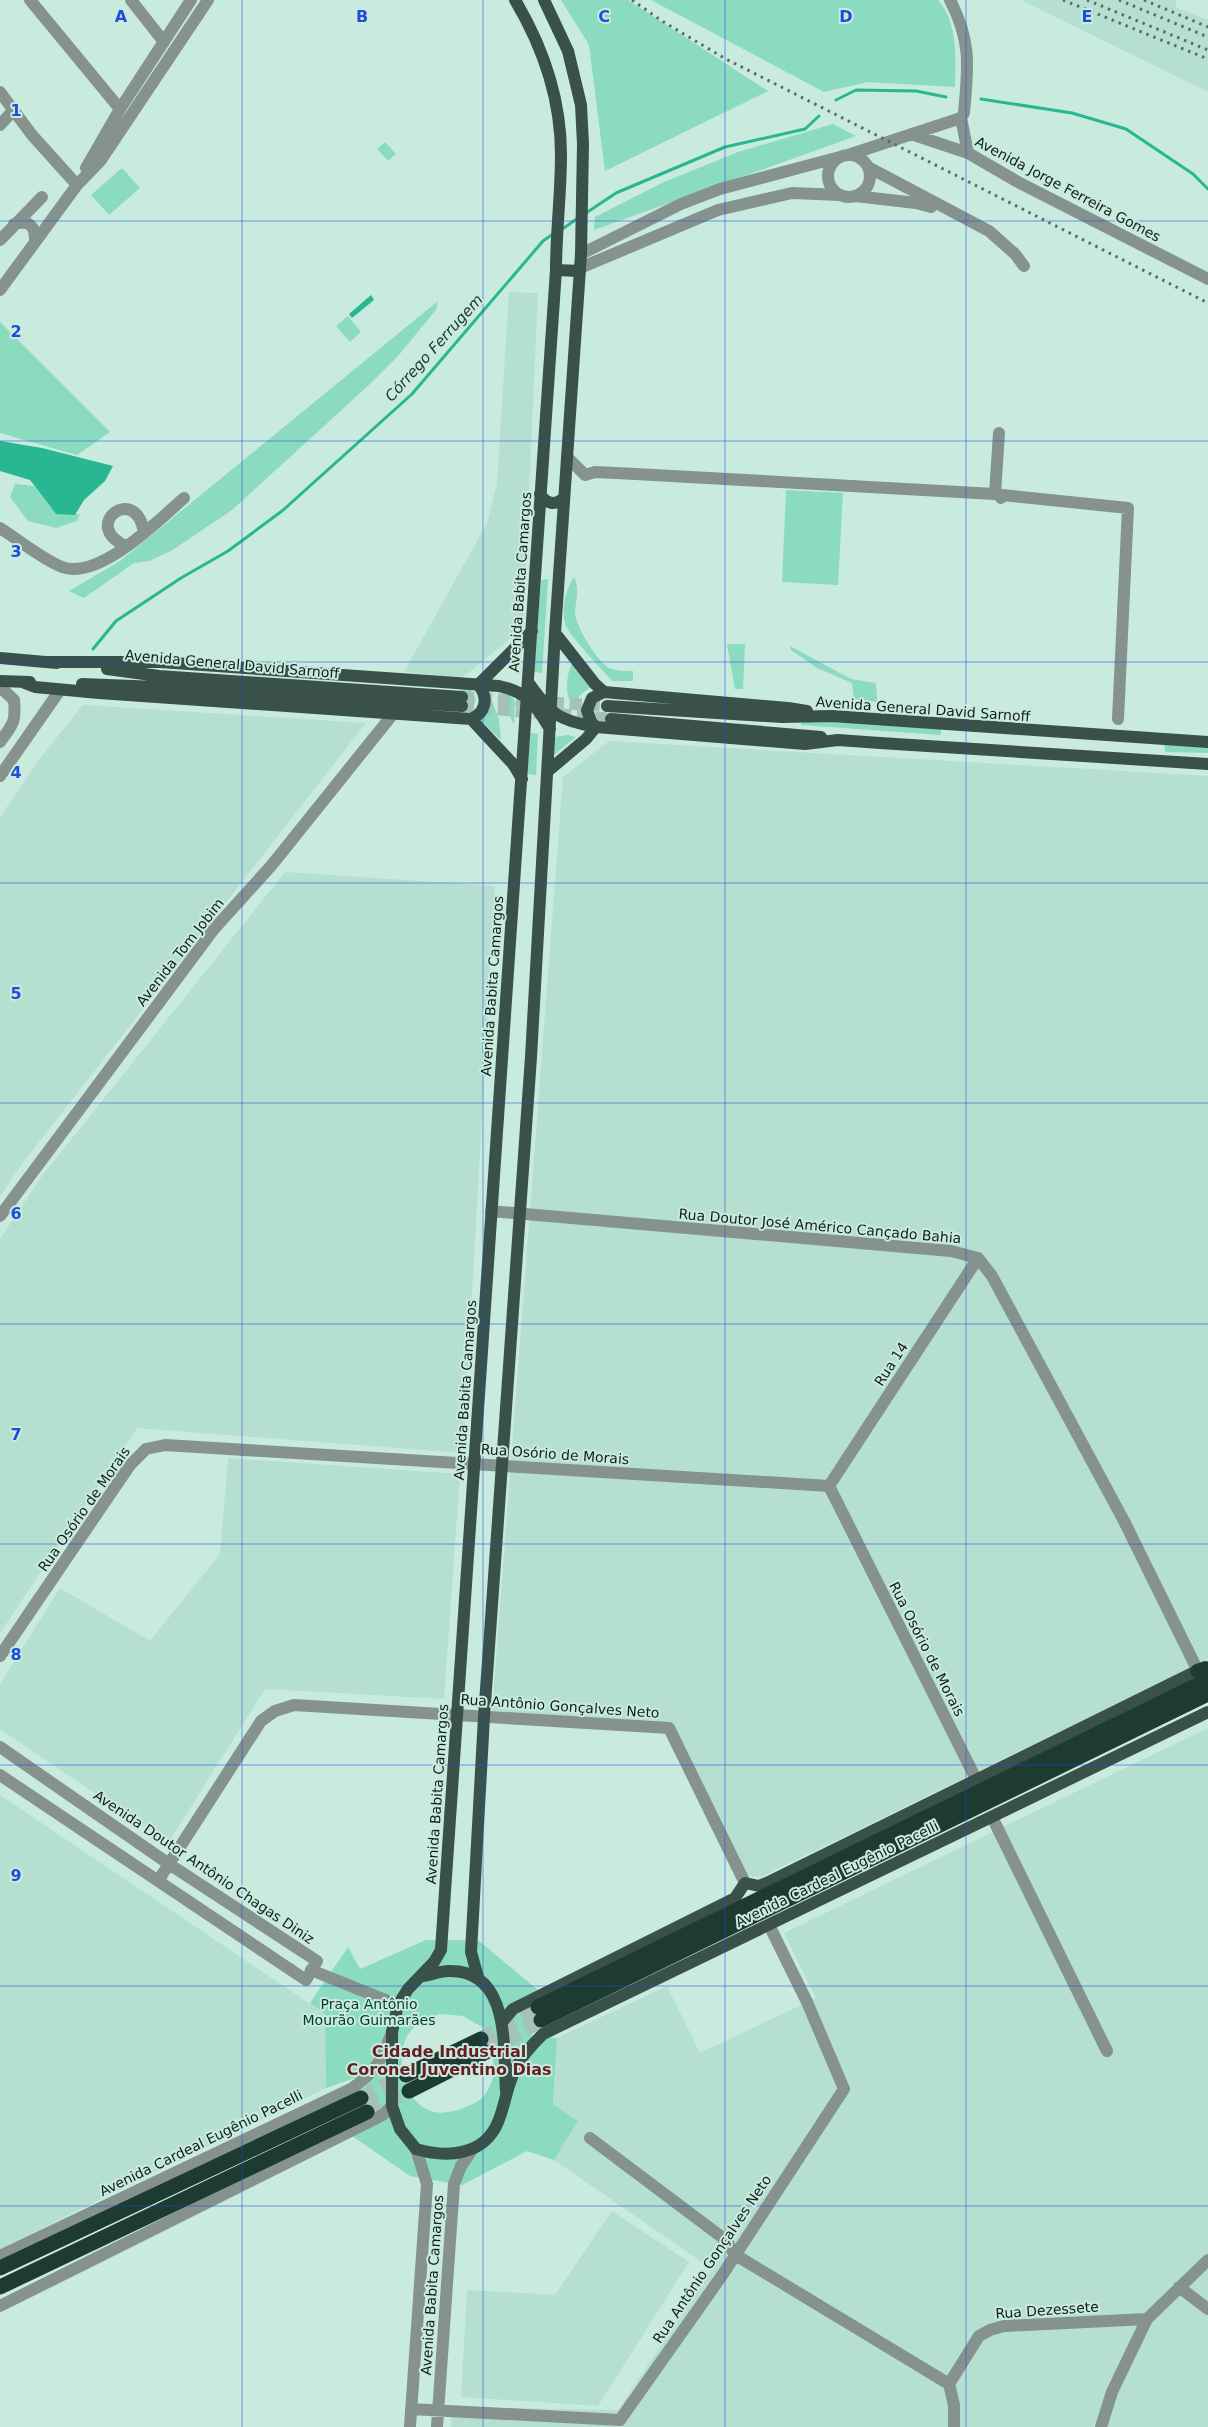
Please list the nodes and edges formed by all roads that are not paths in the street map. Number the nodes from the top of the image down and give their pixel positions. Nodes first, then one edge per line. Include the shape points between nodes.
1 (30, 0) edge
2 (131, 0) edge
3 (191, 0) edge
4 (208, 0) edge
5 (514, 0) edge
6 (544, 0) edge
7 (950, 0) edge
8 (164, 42) junction
9 (0, 92) edge
10 (0, 105) edge
11 (120, 109) junction
12 (10, 114) junction
13 (961, 118) junction
14 (0, 125) edge
15 (911, 134) junction
16 (32, 135) junction
17 (880, 144) junction
18 (968, 153) junction
19 (843, 157) junction
20 (867, 165) junction
21 (77, 185) junction
22 (840, 195) junction
23 (854, 196) junction
24 (42, 197) dead end
25 (950, 212) junction
26 (14, 224) junction
27 (0, 240) edge
28 (35, 240) junction
29 (580, 250) junction
30 (1024, 266) dead end
31 (556, 268) junction
32 (580, 270) junction
33 (1208, 279) edge
34 (0, 290) edge
35 (999, 433) dead end
36 (567, 457) junction
37 (540, 494) junction
38 (999, 496) junction
39 (184, 498) dead end
40 (564, 498) junction
41 (0, 528) edge
42 (144, 533) junction
43 (126, 546) junction
44 (532, 632) junction
45 (555, 633) junction
46 (0, 658) edge
47 (49, 662) junction
48 (0, 681) edge
49 (22, 682) junction
50 (528, 682) junction
51 (478, 685) junction
52 (0, 687) edge
53 (60, 690) junction
54 (604, 692) junction
55 (527, 696) junction
56 (607, 706) tunnel mouth
57 (551, 712) junction
58 (393, 714) junction
59 (832, 716) junction
60 (471, 719) junction
61 (611, 719) tunnel mouth
62 (1118, 719) dead end
63 (596, 727) junction
64 (550, 729) junction
65 (838, 740) junction
66 (0, 742) edge
67 (1208, 742) edge
68 (1208, 764) edge
69 (548, 770) junction
70 (0, 776) edge
71 (522, 779) junction
72 (491, 1211) junction
73 (520, 1214) junction
74 (0, 1216) edge
75 (978, 1258) junction
76 (475, 1464) junction
77 (503, 1465) junction
78 (829, 1486) junction
79 (0, 1656) edge
80 (1205, 1672) edge
81 (1208, 1694) edge
82 (1208, 1701) edge
83 (1208, 1712) edge
84 (1170, 1713) junction
85 (458, 1714) junction
86 (484, 1716) junction
87 (0, 1747) edge
88 (0, 1775) edge
89 (976, 1779) junction
90 (992, 1817) junction
91 (169, 1864) junction
92 (158, 1881) junction
93 (745, 1883) junction
94 (769, 1925) junction
95 (312, 1970) junction
96 (422, 1976) junction
97 (478, 1977) junction
98 (398, 2005) junction
99 (502, 2022) junction
100 (392, 2032) junction
101 (1107, 2050) dead end
102 (406, 2075) tunnel mouth
103 (408, 2091) tunnel mouth
104 (506, 2091) junction
105 (361, 2098) tunnel mouth
106 (392, 2106) junction
107 (367, 2112) tunnel mouth
108 (590, 2138) dead end
109 (416, 2149) junction
110 (472, 2150) junction
111 (734, 2254) junction
112 (0, 2256) edge
113 (1208, 2260) edge
114 (0, 2268) edge
115 (0, 2287) edge
116 (1179, 2287) junction
117 (0, 2306) edge
118 (1208, 2309) edge
119 (1146, 2319) junction
120 (949, 2384) junction
121 (411, 2409) junction
122 (438, 2410) junction
123 (410, 2427) edge
124 (436, 2427) edge
125 (954, 2427) edge
126 (1101, 2427) edge

1 - 11 street
2 - 8 street
3 - 8 street
4 - 21 street via 101,160
5 - 31 main road, Avenida Babita Camargos via 539,47 558,112 561,164
6 - 29 main road via 565,44 577,83 583,144
7 - 13 street via 964,28 968,47
8 - 11 street
9 - 16 street
10 - 12 street
11 - 21 street
12 - 14 street
12 - 16 street
13 - 15 street
13 - 18 street
15 - 17 street
15 - 18 street, Avenida Jorge Ferreira Gomes
16 - 21 street
17 - 19 street
17 - 20 street via 870,153
18 - 33 street, Avenida Jorge Ferreira Gomes
19 - 20 street via 857,157
19 - 22 street via 832,165 829,176 832,187
19 - 29 street via 720,189
20 - 23 street via 868,185
20 - 25 street
21 - 28 street
22 - 23 street
22 - 32 street via 792,193 718,210
23 - 25 street via 916,203
24 - 26 street
25 - 30 street via 989,231
26 - 27 street
26 - 28 street via 29,223
28 - 34 street
29 - 32 main road
31 - 32 main road
31 - 37 main road, Avenida Babita Camargos
32 - 36 main road
35 - 38 street
36 - 38 street via 585,475 595,472
36 - 40 main road
37 - 40 main road via 548,502
37 - 44 main road, Avenida Babita Camargos
38 - 62 street via 1128,508
39 - 42 street
40 - 45 main road
41 - 43 street via 62,567 82,570 103,562
42 - 43 street
42 - 43 street via 141,518 134,511 125,508 116,511 108,520 108,531 114,540
44 - 50 main road, Avenida Babita Camargos
44 - 51 main road
45 - 54 main road
45 - 57 main road
46 - 47 main road, Avenida General David Sarnoff
47 - 49 main road, Avenida General David Sarnoff via 159,676 462,702
47 - 51 main road via 160,662
48 - 49 main road, Avenida General David Sarnoff
49 - 53 main road
50 - 55 main road, Avenida Babita Camargos
50 - 57 main road
51 - 55 main road via 513,689
51 - 60 main road via 486,701 481,713
52 - 66 street via 14,700 15,714 15,722
53 - 58 main road
53 - 70 street
54 - 59 main road via 788,708
54 - 63 main road via 592,698 587,710
55 - 64 main road
55 - 71 main road, Avenida Babita Camargos
56 - 59 main road, Avenida General David Sarnoff via 782,717
57 - 63 main road via 568,721
57 - 64 main road
58 - 60 main road
58 - 74 street, Avenida Tom Jobim via 271,866 214,929
59 - 67 main road, Avenida General David Sarnoff
60 - 71 main road via 513,764
61 - 65 main road
63 - 65 main road via 805,744
63 - 69 main road
64 - 69 main road
65 - 68 main road
69 - 73 main road
71 - 72 main road, Avenida Babita Camargos
72 - 73 street, Rua Doutor José Américo Cançado Bahia
72 - 76 main road, Avenida Babita Camargos
73 - 75 street, Rua Doutor José Américo Cançado Bahia via 951,1251
73 - 77 main road
75 - 78 street, Rua 14
75 - 80 street via 992,1276
76 - 77 street, Rua Osório de Morais
76 - 79 street, Rua Osório de Morais via 165,1445 146,1449 130,1465
76 - 85 main road, Avenida Babita Camargos
77 - 78 street, Rua Osório de Morais
77 - 86 main road
78 - 89 street, Rua Osório de Morais
80 - 84 highway, Avenida Cardeal Eugênio Pacelli via 539,2014
80 - 89 main road, Avenida Cardeal Eugênio Pacelli
81 - 84 highway, Avenida Cardeal Eugênio Pacelli
82 - 84 highway via 1182,1712
83 - 90 main road, Avenida Cardeal Eugênio Pacelli
85 - 86 street, Rua Antônio Gonçalves Neto
85 - 91 street, Rua Antônio Gonçalves Neto via 294,1706 275,1711 261,1720
85 - 96 main road, Avenida Babita Camargos via 441,1950
86 - 93 street, Rua Antônio Gonçalves Neto via 669,1728
86 - 97 main road via 471,1952
87 - 91 street, Avenida Doutor Antônio Chagas Diniz
88 - 92 street
89 - 93 main road, Avenida Cardeal Eugênio Pacelli via 771,1881 759,1886
90 - 94 main road, Avenida Cardeal Eugênio Pacelli
90 - 101 street
91 - 92 street, Rua Antônio Gonçalves Neto
91 - 95 street, Avenida Doutor Antônio Chagas Diniz via 317,1961
92 - 95 street via 306,1980
93 - 99 main road, Avenida Cardeal Eugênio Pacelli via 735,1898 513,2009
94 - 104 main road, Avenida Cardeal Eugênio Pacelli via 543,2034 518,2063
94 - 111 street, Rua Antônio Gonçalves Neto via 844,2088
95 - 98 street
96 - 97 main road, bridge via 449,1971
96 - 98 main road
97 - 99 main road, bridge via 493,1995
98 - 100 main road
99 - 104 main road, bridge
100 - 106 main road, bridge
100 - 112 street, Avenida Cardeal Eugênio Pacelli via 381,2061 367,2078 351,2088
102 - 103 highway via 483,2046
104 - 110 main road via 498,2124 486,2140
105 - 114 highway, Avenida Cardeal Eugênio Pacelli
106 - 109 main road, bridge via 400,2129
106 - 117 street via 375,2119
107 - 115 highway
108 - 111 street via 727,2241
109 - 110 main road via 436,2155
109 - 121 street, Avenida Babita Camargos via 428,2184
110 - 122 street, Avenida Babita Camargos via 454,2184
111 - 120 street
111 - 122 street, Rua Antônio Gonçalves Neto via 620,2420
113 - 116 street
116 - 118 street
116 - 119 street
119 - 120 street, Rua Dezessete via 1004,2326 990,2330 978,2336
119 - 126 street via 1112,2392
120 - 125 street via 954,2405
121 - 122 street, Rua Antônio Gonçalves Neto
121 - 123 street, Avenida Babita Camargos
122 - 124 street, Avenida Babita Camargos

